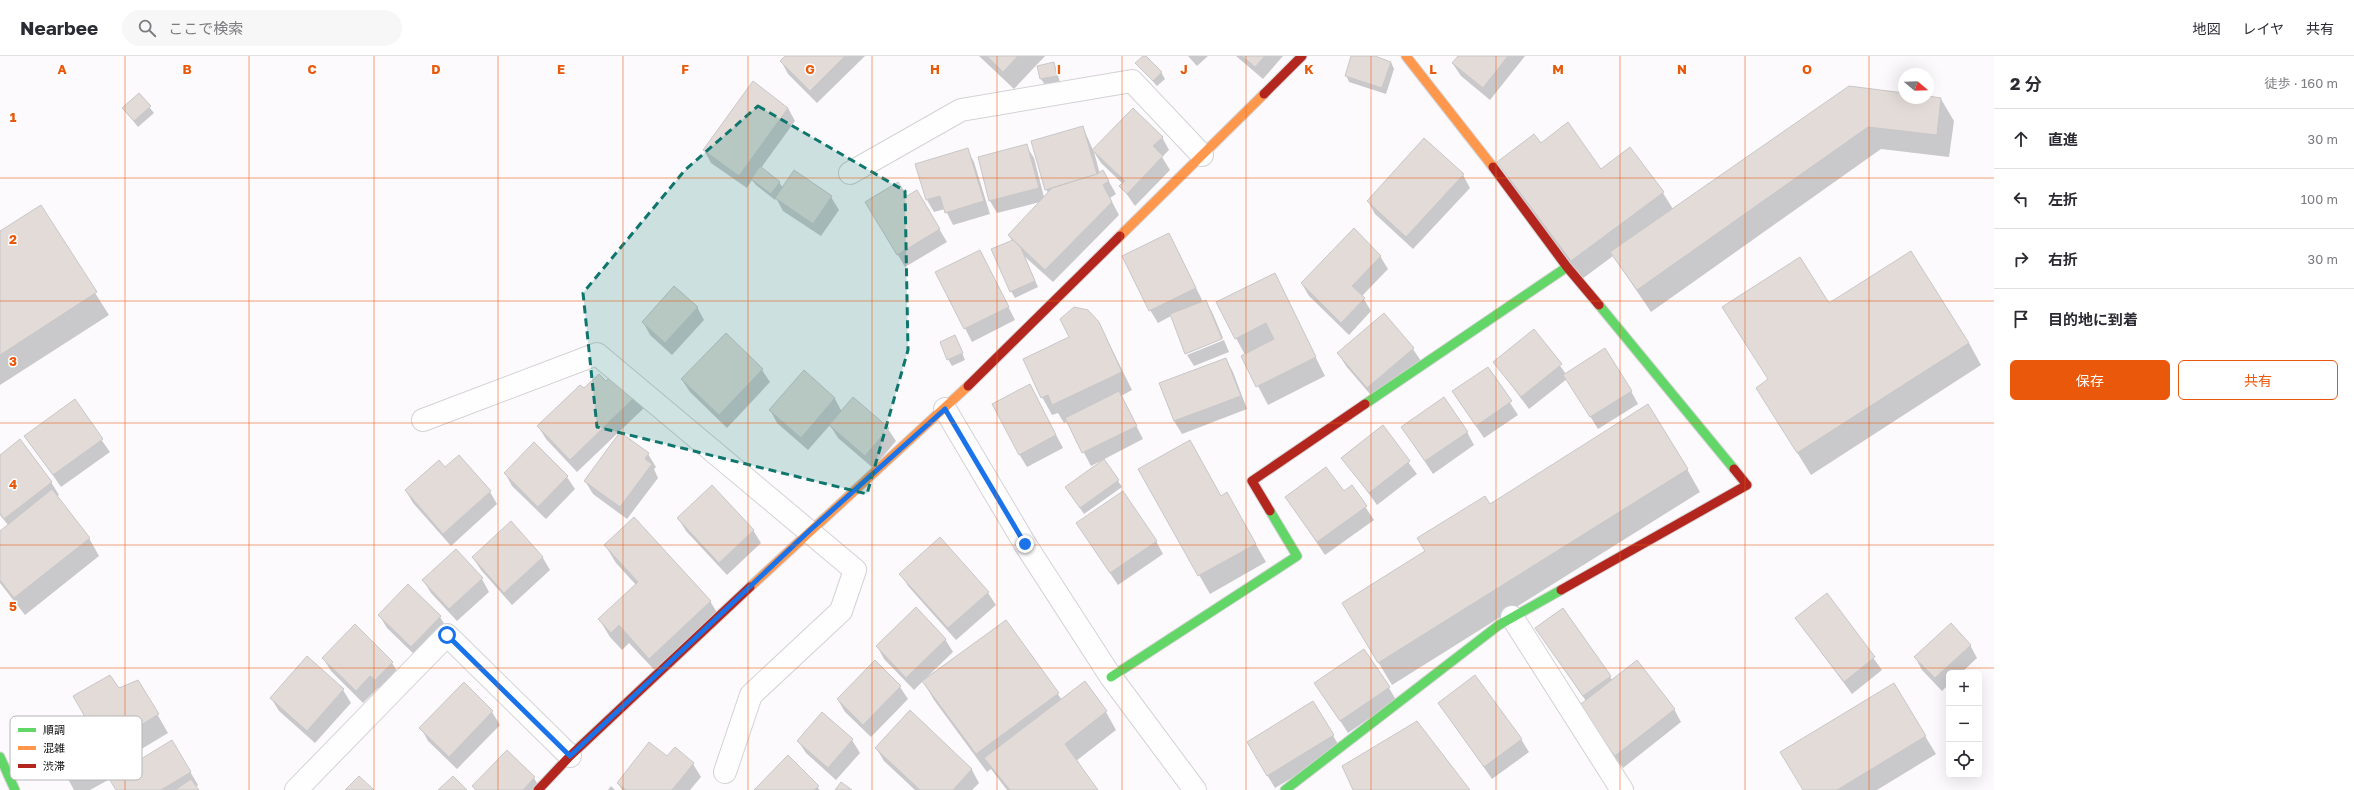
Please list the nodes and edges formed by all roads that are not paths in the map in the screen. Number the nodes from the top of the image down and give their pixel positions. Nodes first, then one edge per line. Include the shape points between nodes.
1 (1302, 56) edge
2 (1406, 56) edge
3 (1202, 154) junction
4 (850, 173) dead end
5 (1567, 267) junction
6 (945, 409) junction
7 (423, 420) dead end
8 (809, 531) junction
9 (1512, 617) junction
10 (1111, 677) junction
11 (570, 756) junction
12 (0, 757) edge
13 (725, 772) dead end
14 (10, 779) edge
15 (10, 780) edge
16 (15, 790) edge
17 (296, 790) edge
18 (538, 790) edge
19 (1195, 790) edge
20 (1285, 790) edge
21 (1622, 790) edge

1 - 3 main road
2 - 5 main road
3 - 4 street via 1132,81 961,110
3 - 6 main road
5 - 9 main road via 1748,485
5 - 10 main road via 1252,481 1297,556
6 - 8 main road
6 - 10 street via 1025,544
7 - 8 street via 597,354
8 - 11 main road
8 - 13 street via 855,570 841,611 751,694
9 - 20 main road
9 - 21 street
10 - 19 street
11 - 17 street via 447,635
11 - 18 main road
12 - 14 main road
15 - 16 main road

